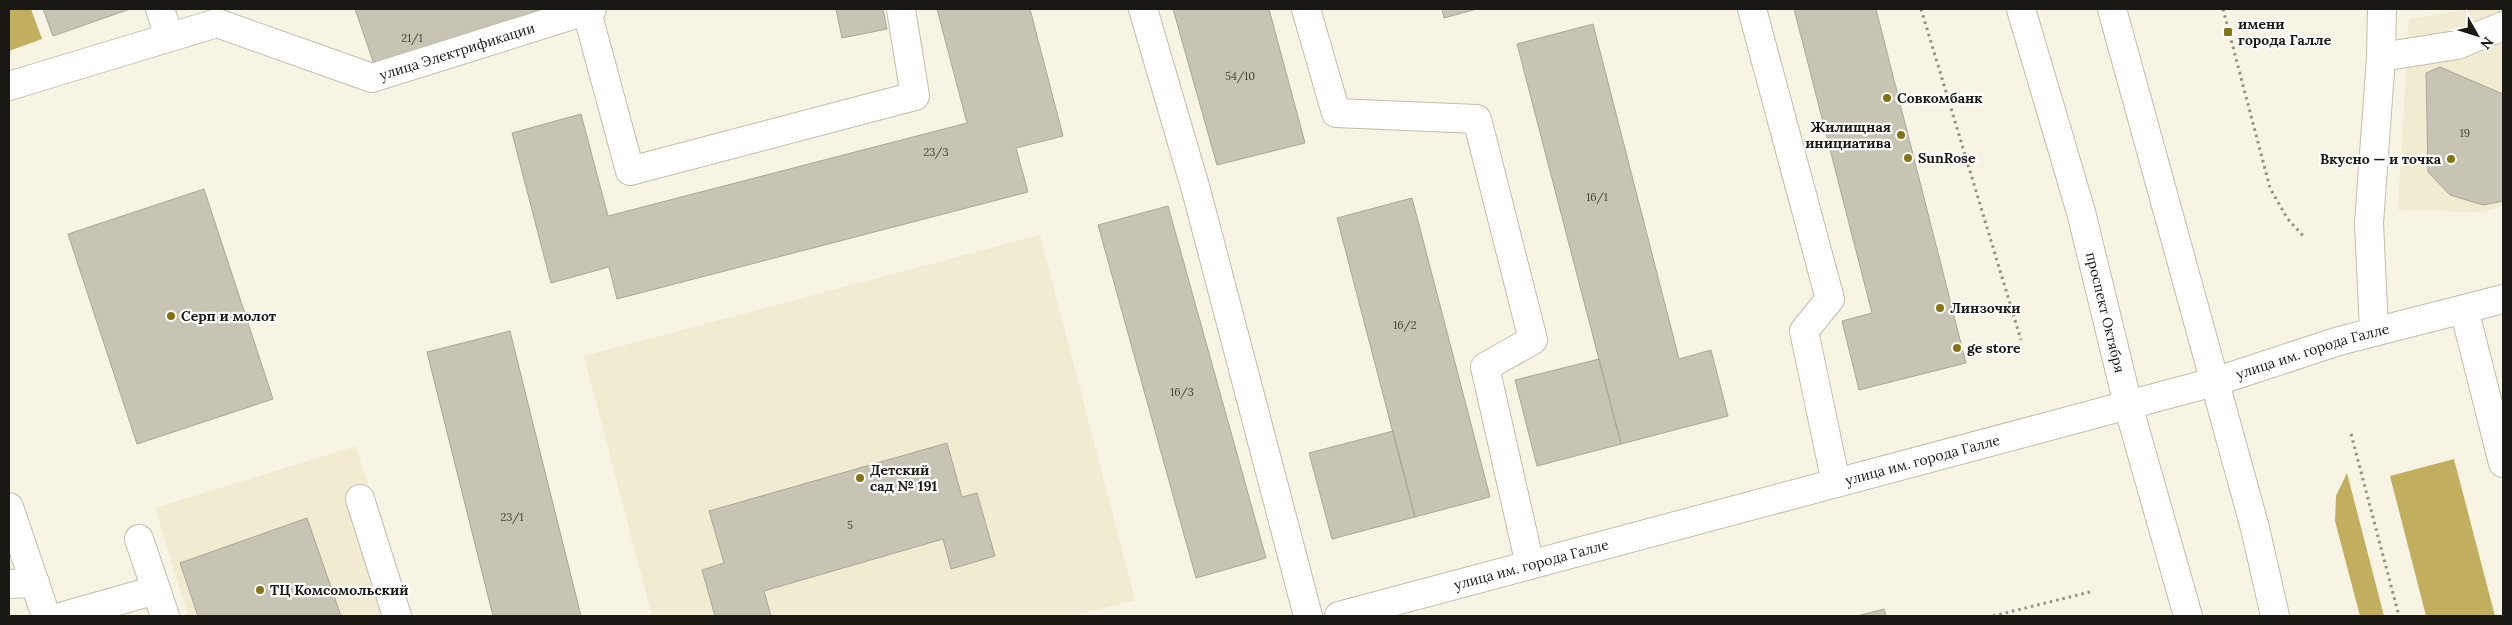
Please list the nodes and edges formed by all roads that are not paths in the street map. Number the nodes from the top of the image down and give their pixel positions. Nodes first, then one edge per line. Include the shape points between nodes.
1 (160, 9) edge
2 (900, 9) edge
3 (1143, 9) edge
4 (1306, 9) edge
5 (1752, 9) edge
6 (2021, 9) edge
7 (2112, 9) edge
8 (2382, 9) edge
9 (590, 10) edge
10 (2503, 26) edge
11 (169, 38) junction
12 (2382, 57) junction
13 (9, 86) edge
14 (2503, 299) edge
15 (2464, 309) junction
16 (2374, 331) junction
17 (2214, 382) junction
18 (2128, 405) junction
19 (2503, 463) edge
20 (1836, 483) junction
21 (360, 498) dead end
22 (9, 507) edge
23 (139, 539) dead end
24 (1530, 565) junction
25 (22, 584) edge
26 (156, 590) junction
27 (46, 616) edge
28 (64, 616) edge
29 (165, 616) edge
30 (397, 616) edge
31 (1308, 616) edge
32 (1339, 616) edge
33 (2188, 616) edge
34 (2275, 616) edge

1 - 11 main road
2 - 9 main road via 915,96 630,171
3 - 31 main road via 1196,190
4 - 24 main road via 1336,113 1477,119 1532,340 1485,367
5 - 20 main road via 1830,299 1804,331
6 - 18 main road, проспект Октября via 2081,212
7 - 17 main road
8 - 12 main road
9 - 11 main road, улица Электрификации via 372,78 217,23
10 - 12 main road via 2457,46
11 - 13 main road, улица Электрификации
12 - 16 main road via 2369,223
14 - 15 main road, улица им. города Галле
15 - 16 main road, улица им. города Галле
15 - 19 main road
16 - 17 main road, улица им. города Галле
17 - 18 main road, улица им. города Галле
17 - 34 main road via 2255,528
18 - 20 main road, улица им. города Галле
18 - 33 main road, проспект Октября
20 - 24 main road, улица им. города Галле
21 - 30 main road
22 - 25 main road
23 - 26 main road
24 - 32 main road, улица им. города Галле
25 - 27 main road
26 - 28 main road
26 - 29 main road

